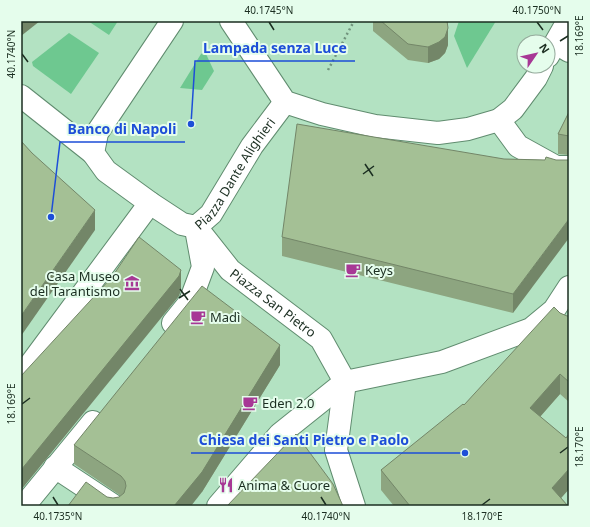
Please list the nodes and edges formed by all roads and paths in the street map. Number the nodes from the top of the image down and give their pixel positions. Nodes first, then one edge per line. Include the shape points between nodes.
1 (172, 21) edge
2 (230, 21) edge
3 (354, 21) edge
4 (568, 21) edge
5 (558, 50) edge
6 (328, 70) dead end
7 (538, 74) edge
8 (21, 96) edge
9 (286, 102) junction
10 (499, 120) junction
11 (93, 153) junction
12 (569, 167) edge
13 (150, 203) junction
14 (196, 227) junction
15 (569, 287) edge
16 (561, 317) edge
17 (160, 339) edge
18 (21, 376) edge
19 (345, 382) junction
20 (105, 406) edge
21 (55, 467) junction
22 (24, 506) edge
23 (114, 506) edge
24 (218, 506) edge
25 (354, 506) edge

1 - 11 street via 96,133
2 - 9 street, Piazza Dante Alighieri
3 - 6 path
4 - 5 street
7 - 10 street, Piazza Dante Alighieri via 513,109
8 - 11 street, Piazza Dante Alighieri
9 - 10 street, Piazza Dante Alighieri via 322,114 375,126 438,133 468,129
9 - 14 street, Piazza Dante Alighieri via 252,146 211,214
10 - 12 street via 518,146 556,167
11 - 13 street, Piazza Dante Alighieri via 106,171
13 - 14 street, Piazza Dante Alighieri via 182,224
13 - 18 street
14 - 17 street via 203,267 190,302
14 - 19 street, Piazza San Pietro via 230,270 321,339
15 - 16 street
16 - 19 street via 442,362
19 - 24 street via 280,434
19 - 25 street via 336,450
20 - 21 street
21 - 22 street
21 - 23 street

